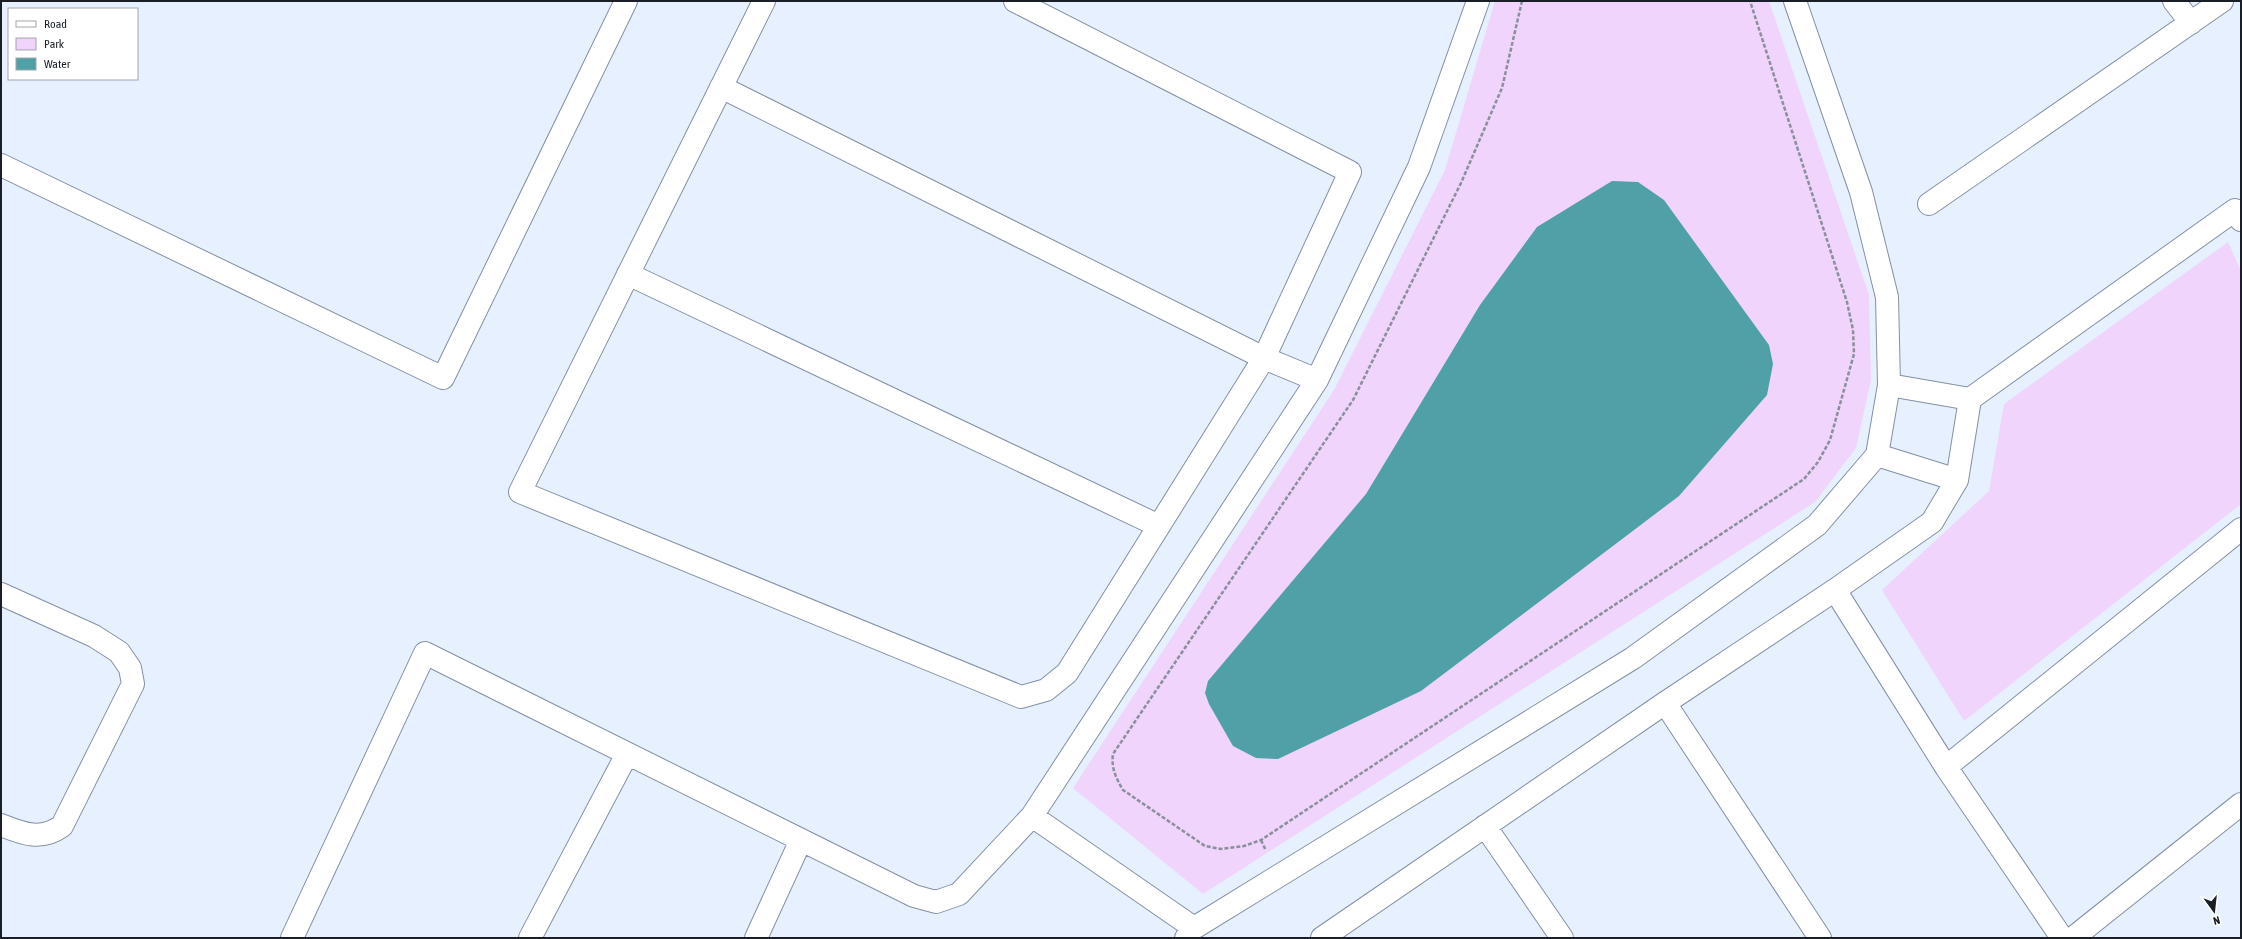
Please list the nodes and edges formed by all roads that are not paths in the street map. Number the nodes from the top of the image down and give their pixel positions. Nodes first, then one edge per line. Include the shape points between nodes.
1 (626, 1) edge
2 (764, 1) edge
3 (1015, 1) edge
4 (1478, 1) edge
5 (1795, 1) edge
6 (2174, 1) edge
7 (2222, 1) edge
8 (2191, 23) junction
9 (721, 87) junction
10 (1, 165) edge
11 (1929, 204) dead end
12 (2241, 220) edge
13 (628, 274) junction
14 (1264, 358) junction
15 (1317, 380) junction
16 (1889, 385) junction
17 (1970, 399) junction
18 (1877, 455) junction
19 (1957, 480) junction
20 (1159, 526) junction
21 (2241, 529) edge
22 (1834, 590) junction
23 (1, 594) edge
24 (1665, 703) junction
25 (627, 754) junction
26 (1946, 767) junction
27 (2241, 804) edge
28 (1032, 816) junction
29 (1, 825) edge
30 (1485, 826) junction
31 (801, 840) junction
32 (1190, 933) edge
33 (292, 938) edge
34 (530, 938) edge
35 (756, 938) edge
36 (1322, 938) edge
37 (1562, 938) edge
38 (1820, 938) edge
39 (2062, 938) edge
40 (2073, 938) edge

1 - 10 street via 443,378
2 - 9 street
3 - 14 street via 1350,172
4 - 15 street via 1419,168
5 - 16 street via 1861,192 1887,297
6 - 8 street
7 - 8 street
8 - 11 street
9 - 13 street
9 - 14 street
12 - 17 street via 2235,210
13 - 20 street
13 - 20 street via 520,492 1021,697 1046,690 1067,673
14 - 15 street
14 - 20 street
15 - 28 street
16 - 17 street
16 - 18 street
17 - 19 street
18 - 19 street
18 - 32 street via 1817,526 1632,658
19 - 22 street via 1932,522
21 - 26 street
22 - 24 street
22 - 26 street
23 - 29 street via 94,636 119,652 130,668 133,684 62,826 52,833 42,835 24,833
24 - 30 street
24 - 38 street
25 - 31 street
25 - 33 street via 425,653
25 - 34 street
26 - 39 street
27 - 40 street
28 - 31 street via 959,894 936,902 914,896
28 - 32 street
30 - 36 street
30 - 37 street
31 - 35 street

